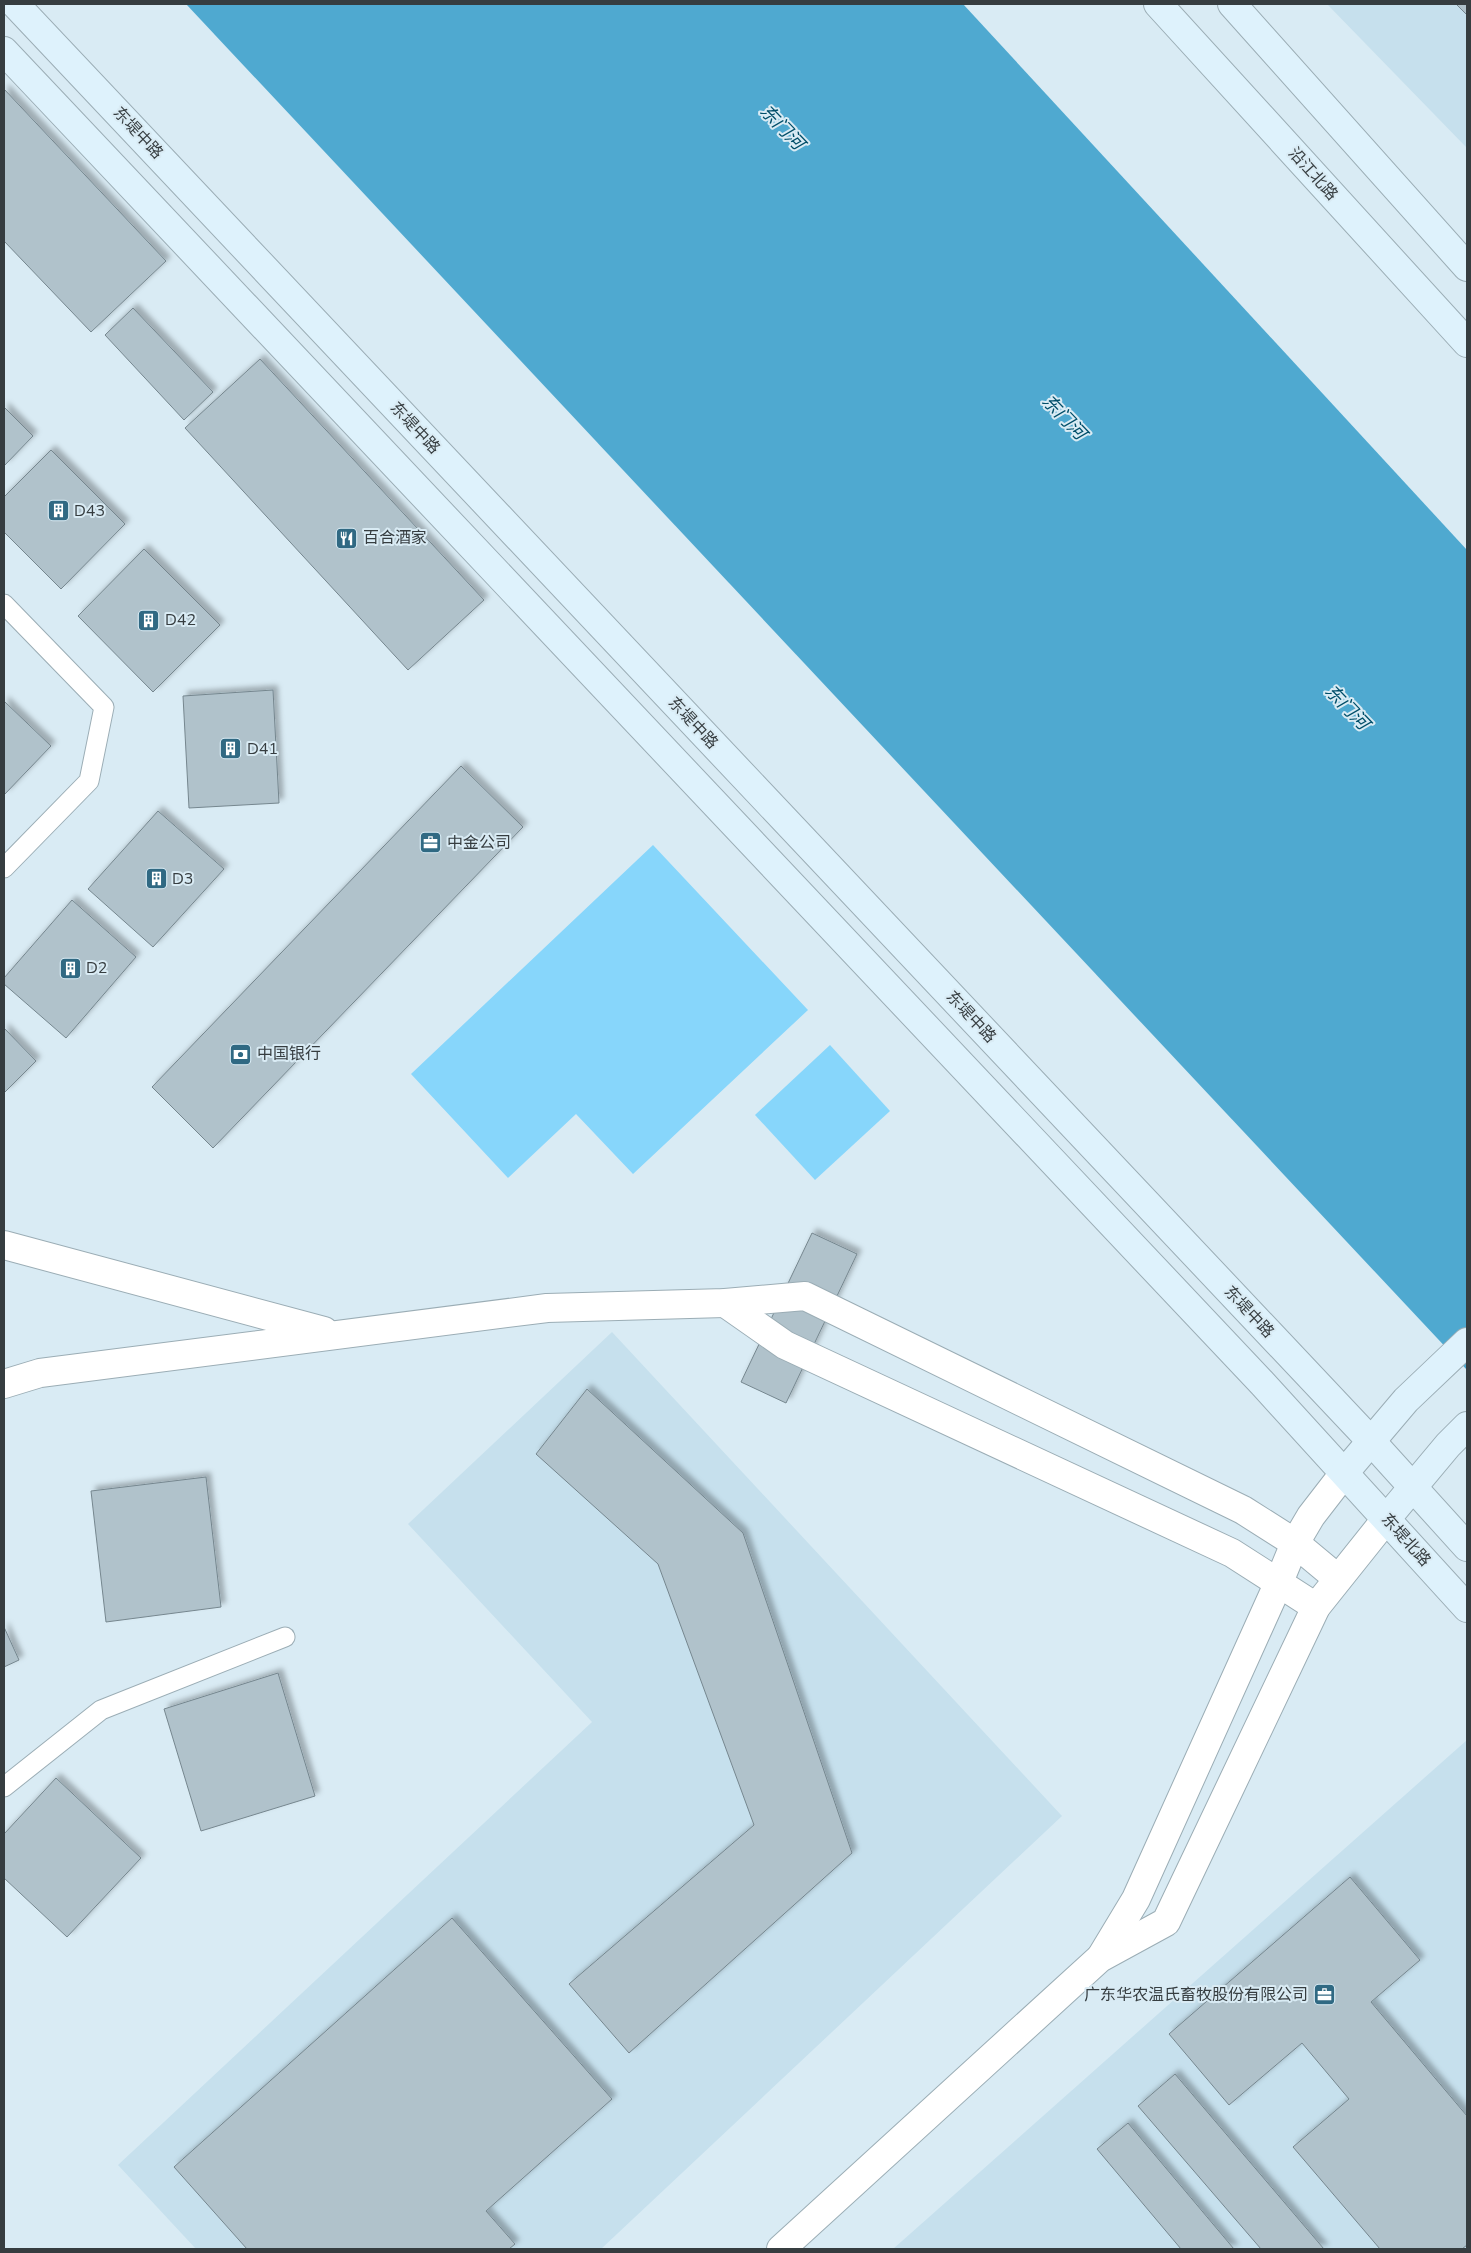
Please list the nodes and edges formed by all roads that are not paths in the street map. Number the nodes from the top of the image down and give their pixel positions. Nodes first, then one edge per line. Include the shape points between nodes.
1 (16, 4) edge
2 (1158, 4) edge
3 (1232, 4) edge
4 (4, 51) edge
5 (1467, 267) edge
6 (1467, 343) edge
7 (4, 604) edge
8 (4, 868) edge
9 (4, 1246) edge
10 (725, 1303) junction
11 (338, 1335) junction
12 (1467, 1342) edge
13 (4, 1384) edge
14 (1467, 1426) edge
15 (1371, 1441) junction
16 (1345, 1472) junction
17 (1412, 1488) junction
18 (1387, 1518) junction
19 (1295, 1543) junction
20 (1467, 1547) edge
21 (1337, 1578) junction
22 (1280, 1582) junction
23 (1316, 1607) junction
24 (1467, 1608) edge
25 (285, 1637) dead end
26 (4, 1787) edge
27 (1100, 1958) junction
28 (781, 2249) edge

1 - 15 main road, 东堤中路
2 - 6 main road, 沿江北路
3 - 5 main road
4 - 16 main road
7 - 8 lane via 104,707 89,781
9 - 11 street
10 - 11 street via 547,1308
10 - 19 street via 805,1296 1243,1510
10 - 22 street via 785,1345 1232,1553
11 - 13 street via 40,1373
12 - 15 main road via 1406,1400
14 - 17 main road
15 - 16 main road
15 - 17 main road
16 - 18 main road, 东堤北路
16 - 19 street
17 - 18 main road
17 - 20 main road
18 - 21 street
18 - 24 main road, 东堤北路
19 - 21 street
19 - 22 street
21 - 23 street
22 - 23 street
22 - 27 street via 1136,1899
23 - 27 street via 1166,1922
25 - 26 lane via 101,1710
27 - 28 street

